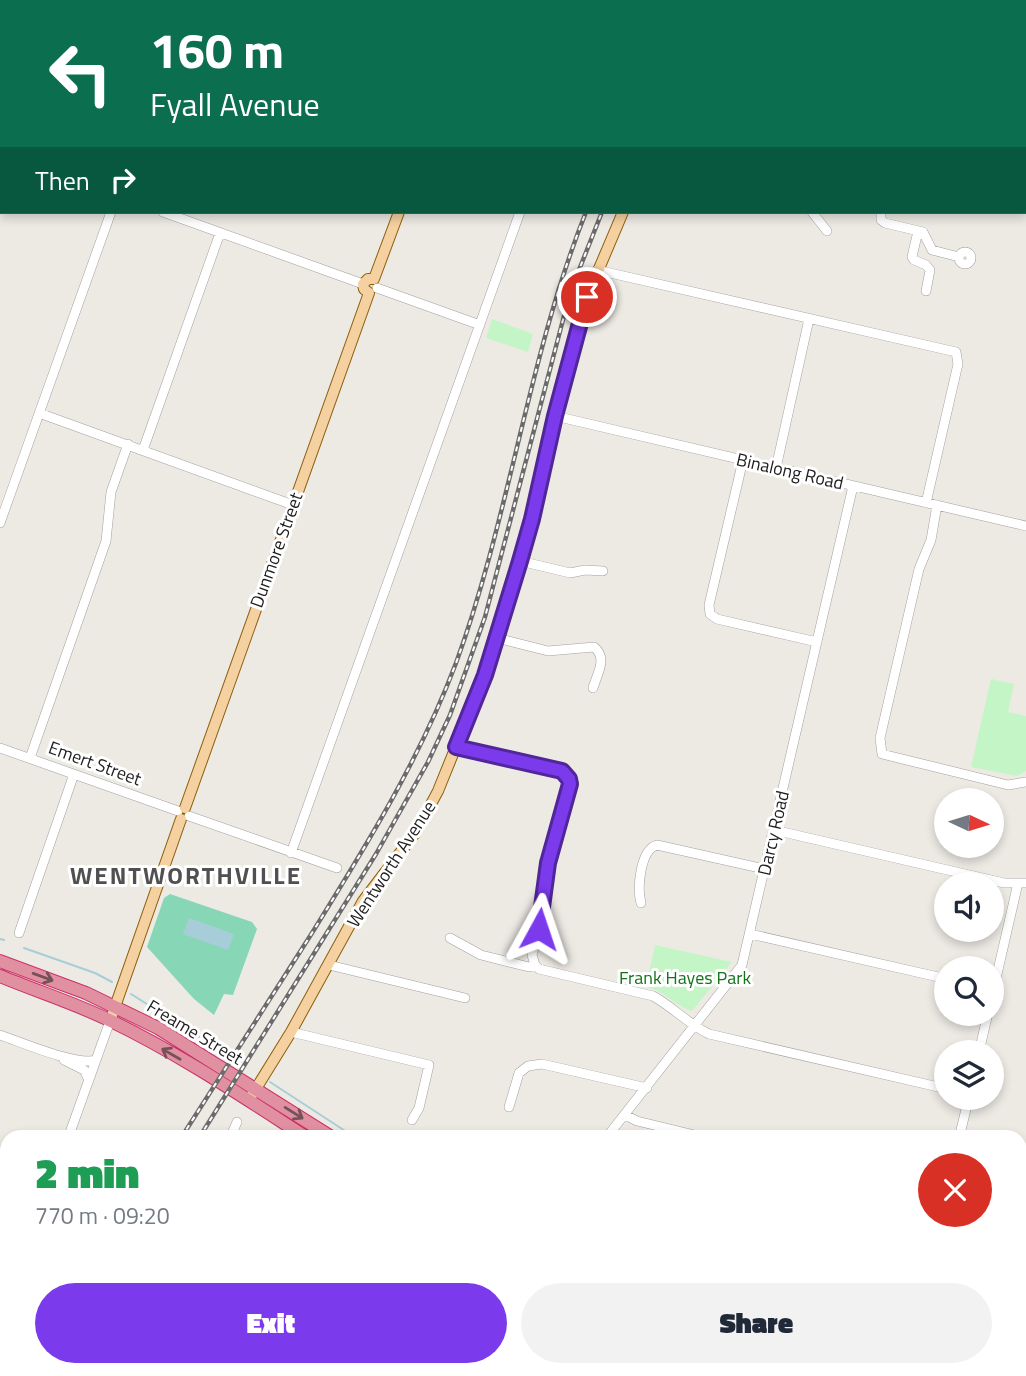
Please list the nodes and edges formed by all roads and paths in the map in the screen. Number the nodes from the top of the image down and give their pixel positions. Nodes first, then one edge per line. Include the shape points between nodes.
1 (110, 214) edge
2 (168, 214) edge
3 (398, 214) edge
4 (519, 214) edge
5 (622, 214) edge
6 (814, 214) edge
7 (881, 214) edge
8 (827, 231) dead end
9 (918, 231) junction
10 (220, 233) junction
11 (959, 257) dead end
12 (597, 270) junction
13 (371, 286) junction
14 (926, 291) dead end
15 (809, 319) junction
16 (480, 325) junction
17 (39, 413) junction
18 (555, 416) junction
19 (128, 444) junction
20 (143, 450) junction
21 (743, 460) junction
22 (776, 468) junction
23 (853, 486) junction
24 (926, 503) junction
25 (293, 505) junction
26 (937, 505) junction
27 (0, 523) edge
28 (1026, 526) edge
29 (520, 561) junction
30 (603, 571) dead end
31 (497, 638) junction
32 (817, 642) junction
33 (593, 688) dead end
34 (456, 747) junction
35 (0, 748) edge
36 (30, 758) junction
37 (74, 774) junction
38 (1026, 782) edge
39 (184, 813) junction
40 (774, 830) junction
41 (291, 852) junction
42 (337, 868) dead end
43 (765, 869) junction
44 (1022, 883) edge
45 (641, 903) dead end
46 (19, 933) dead end
47 (750, 934) junction
48 (450, 938) dead end
49 (1003, 956) edge
50 (0, 961) edge
51 (328, 965) junction
52 (535, 965) junction
53 (0, 976) edge
54 (934, 976) edge
55 (465, 998) dead end
56 (116, 1006) junction
57 (110, 1021) junction
58 (695, 1027) junction
59 (291, 1032) junction
60 (0, 1035) edge
61 (50, 1053) junction
62 (96, 1060) junction
63 (89, 1080) junction
64 (934, 1086) edge
65 (256, 1088) junction
66 (646, 1088) junction
67 (248, 1101) junction
68 (509, 1107) dead end
69 (966, 1110) edge
70 (625, 1115) junction
71 (412, 1121) dead end
72 (237, 1122) dead end
73 (71, 1130) edge
74 (234, 1130) edge
75 (294, 1130) edge
76 (321, 1130) edge
77 (613, 1130) edge
78 (674, 1130) edge
79 (961, 1130) edge

1 - 17 street
2 - 10 street
3 - 13 main road, Dunmore Street
4 - 16 street
5 - 12 main road, Wentworth Avenue
6 - 8 street
7 - 9 street via 885,223
9 - 11 street via 925,233 932,250
9 - 14 street via 912,257 930,270
10 - 13 street
10 - 20 street
12 - 15 street
12 - 18 main road, Wentworth Avenue
13 - 16 street
13 - 25 main road, Dunmore Street
15 - 22 street
15 - 24 street via 957,354
16 - 41 street
17 - 19 street
17 - 27 street
18 - 21 street, Binalong Road
18 - 29 main road, Wentworth Avenue
19 - 20 street
19 - 36 street via 111,492 106,541
20 - 25 street
21 - 22 street, Binalong Road
21 - 32 street via 710,614
22 - 23 street, Binalong Road
23 - 24 street, Binalong Road
23 - 32 street, Darcy Road
24 - 26 street, Binalong Road
25 - 39 main road, Dunmore Street
26 - 28 street, Binalong Road
26 - 38 street via 880,738 881,754 1008,785
29 - 30 street via 570,573
29 - 31 main road, Wentworth Avenue
31 - 33 street via 548,651 594,647 602,659
31 - 34 main road, Wentworth Avenue
32 - 40 street, Darcy Road
34 - 51 main road, Wentworth Avenue via 426,817 363,901
34 - 52 street via 562,771 569,779 544,881 532,955
35 - 36 street, Emert Street
36 - 37 street, Emert Street
37 - 39 street, Emert Street
37 - 46 street
39 - 41 street, Emert Street
39 - 56 main road, Dunmore Street
40 - 43 street, Darcy Road
40 - 44 street via 1004,883
41 - 42 street, Emert Street
43 - 45 street via 657,845 646,853 637,890
43 - 47 street, Darcy Road
44 - 49 street
47 - 54 street
47 - 58 street, Darcy Road via 741,969
48 - 52 street via 481,955
50 -> 56 highway
51 - 55 street
51 - 59 main road, Wentworth Avenue
52 - 58 street via 653,996
53 - 57 highway
56 - 57 main road, Dunmore Street
56 - 65 highway, Freame Street
57 - 62 street, Dunmore Street
67 -> 57 highway, Freame Street
58 - 64 street
58 - 66 street, Darcy Road
59 - 65 main road, Wentworth Avenue
59 - 71 street via 429,1065
60 - 61 street
61 - 62 street
61 - 63 street via 83,1070
62 - 63 street, Dunmore Street
63 - 73 street, Dunmore Street
65 - 67 main road, Wentworth Avenue
65 -> 76 highway, Freame Street
66 - 68 street via 537,1064 519,1073
66 - 70 street, Darcy Road
67 - 75 highway, Freame Street
69 - 79 street
70 - 77 street, Darcy Road
70 - 78 street
72 - 74 street

